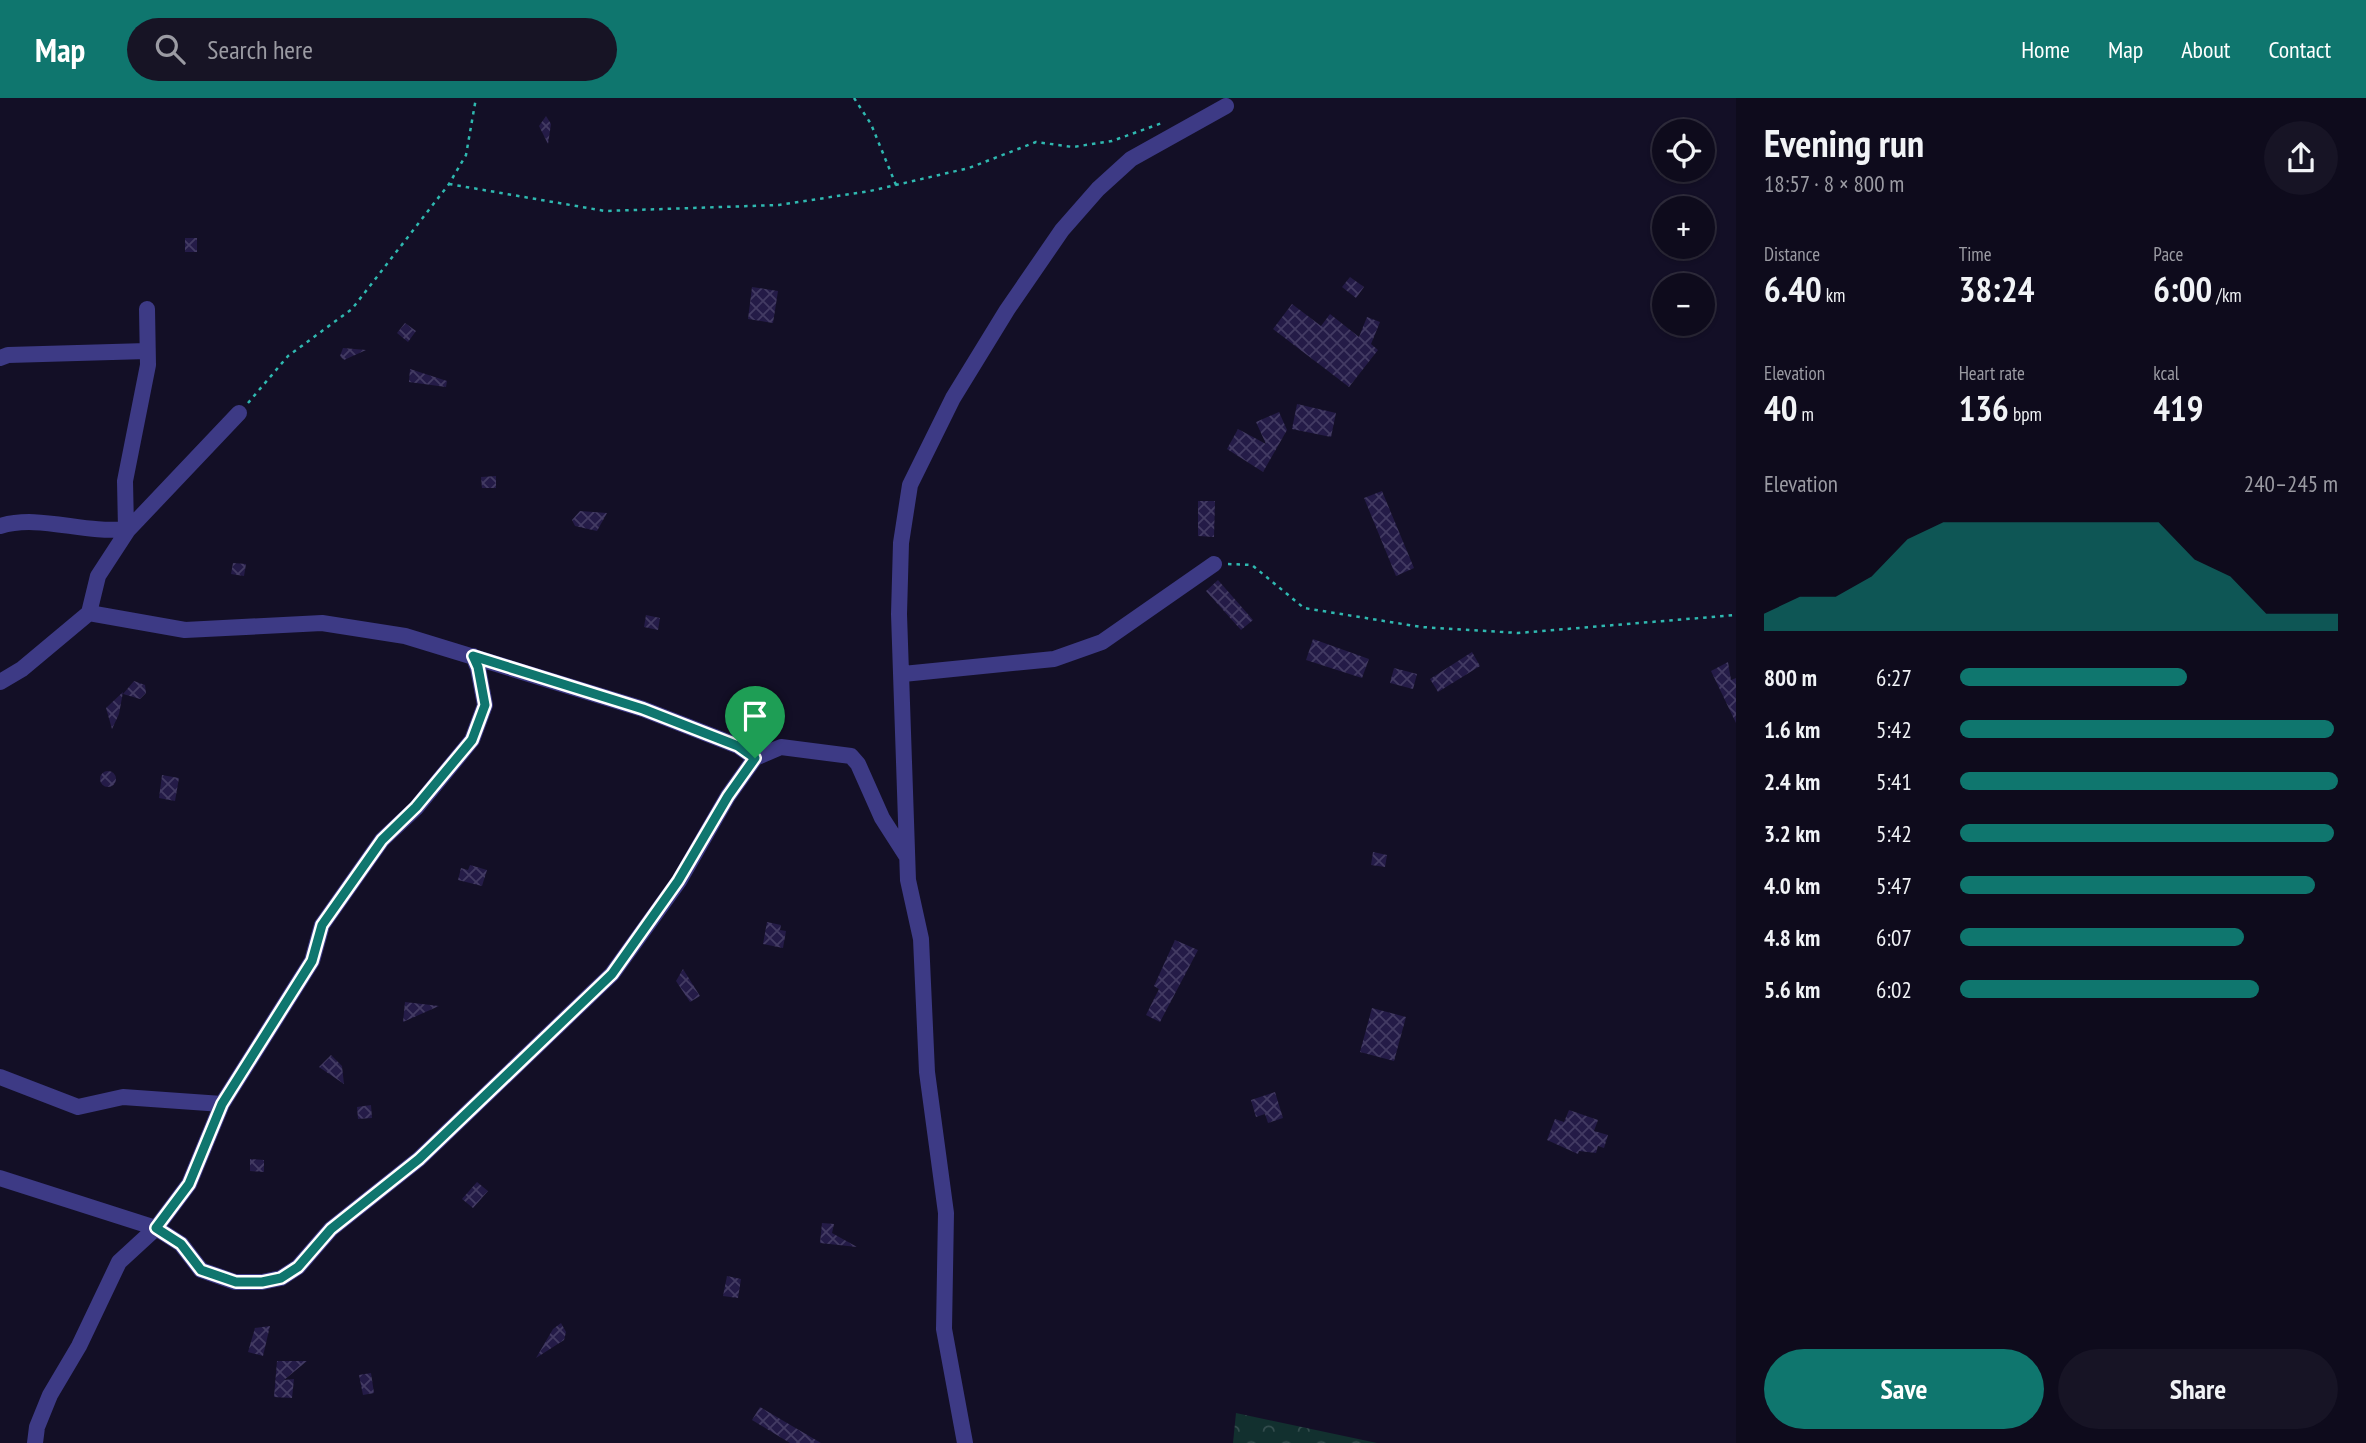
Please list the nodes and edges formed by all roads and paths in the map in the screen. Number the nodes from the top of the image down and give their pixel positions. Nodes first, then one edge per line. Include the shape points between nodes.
1 (476, 98) edge
2 (854, 98) edge
3 (1226, 106) dead end
4 (1173, 118) dead end
5 (449, 184) junction
6 (896, 185) junction
7 (147, 309) dead end
8 (147, 351) junction
9 (0, 358) edge
10 (239, 413) joint
11 (0, 526) edge
12 (1214, 564) joint
13 (89, 613) junction
14 (1736, 615) edge
15 (473, 656) junction
16 (903, 674) junction
17 (0, 682) edge
18 (755, 758) junction
19 (907, 857) junction
20 (0, 1077) edge
21 (222, 1104) junction
22 (0, 1178) edge
23 (156, 1228) junction
24 (36, 1443) edge
25 (965, 1443) edge

1 - 5 path via 466,155
2 - 6 path via 871,124
3 - 16 street via 1131,159 1098,189 1062,230 953,398 910,485 901,543
4 - 6 path via 1112,141 1073,147 1036,142 969,168
5 - 6 path via 605,211 779,205
5 - 10 path via 352,309 288,356
7 - 8 street
8 - 9 street
8 - 11 street via 125,481 126,529 100,532 37,522
10 - 13 street via 128,530 99,576
12 - 14 path via 1252,565 1304,608 1421,627 1518,633
12 - 16 street via 1102,642 1054,659
13 - 15 street via 185,630 322,623 356,626
13 - 17 street
15 - 18 street via 643,709 738,746
15 - 21 street via 485,705 472,740 382,840 322,925 312,961
16 - 19 street
18 - 19 street via 781,747 851,755
18 - 23 street via 678,881 612,974 419,1159 331,1229 298,1267 281,1278 236,1282 201,1270 181,1244
19 - 25 street via 921,939 927,1072 946,1213 944,1329
20 - 21 street via 78,1107 122,1097
21 - 23 street via 189,1184
22 - 23 street
23 - 24 street via 119,1262 50,1395 37,1427

